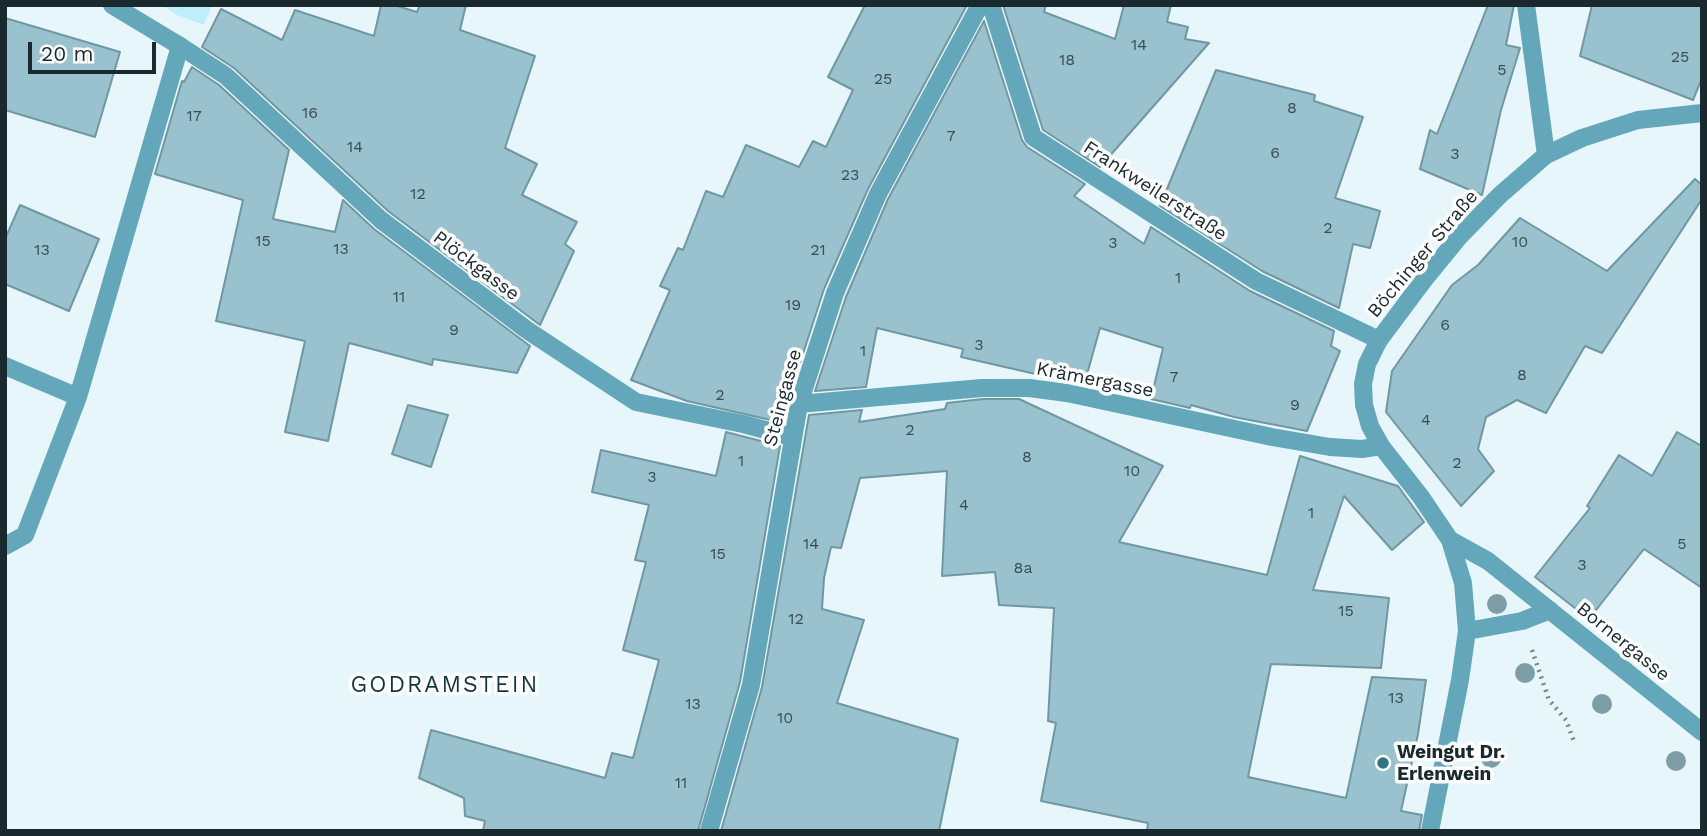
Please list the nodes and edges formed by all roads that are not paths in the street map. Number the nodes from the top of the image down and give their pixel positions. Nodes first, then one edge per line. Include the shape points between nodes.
1 (112, 5) edge
2 (980, 5) edge
3 (991, 5) edge
4 (1526, 5) edge
5 (180, 46) junction
6 (1702, 113) edge
7 (1546, 155) junction
8 (1378, 340) junction
9 (5, 366) edge
10 (78, 397) junction
11 (799, 404) junction
12 (792, 438) junction
13 (1381, 446) junction
14 (1450, 540) junction
15 (5, 545) edge
16 (1550, 610) junction
17 (1467, 631) junction
18 (1702, 732) edge
19 (709, 831) edge
20 (1430, 831) edge

1 - 5 street, Plöckgasse
2 - 11 street, Steingasse via 878,194 835,293
3 - 8 street, Frankweilerstraße via 1033,137 1256,281
4 - 7 street
5 - 10 street
5 - 12 street, Plöckgasse via 226,76 381,220 527,330 636,402
6 - 7 street, Böchinger Straße via 1638,120
7 - 8 street, Böchinger Straße via 1459,237
8 - 13 street, Böchinger Straße via 1367,364 1364,394 1370,426
9 - 10 street
10 - 15 street via 25,535
11 - 12 street, Steingasse
11 - 13 street, Krämergasse via 1029,388 1330,447
12 - 19 street, Steingasse via 751,685
13 - 14 street, Böchinger Straße
14 - 16 street, Bornergasse via 1488,561
14 - 17 street via 1463,583
16 - 17 street, Bornergasse via 1522,621
16 - 18 street, Bornergasse
17 - 20 street

